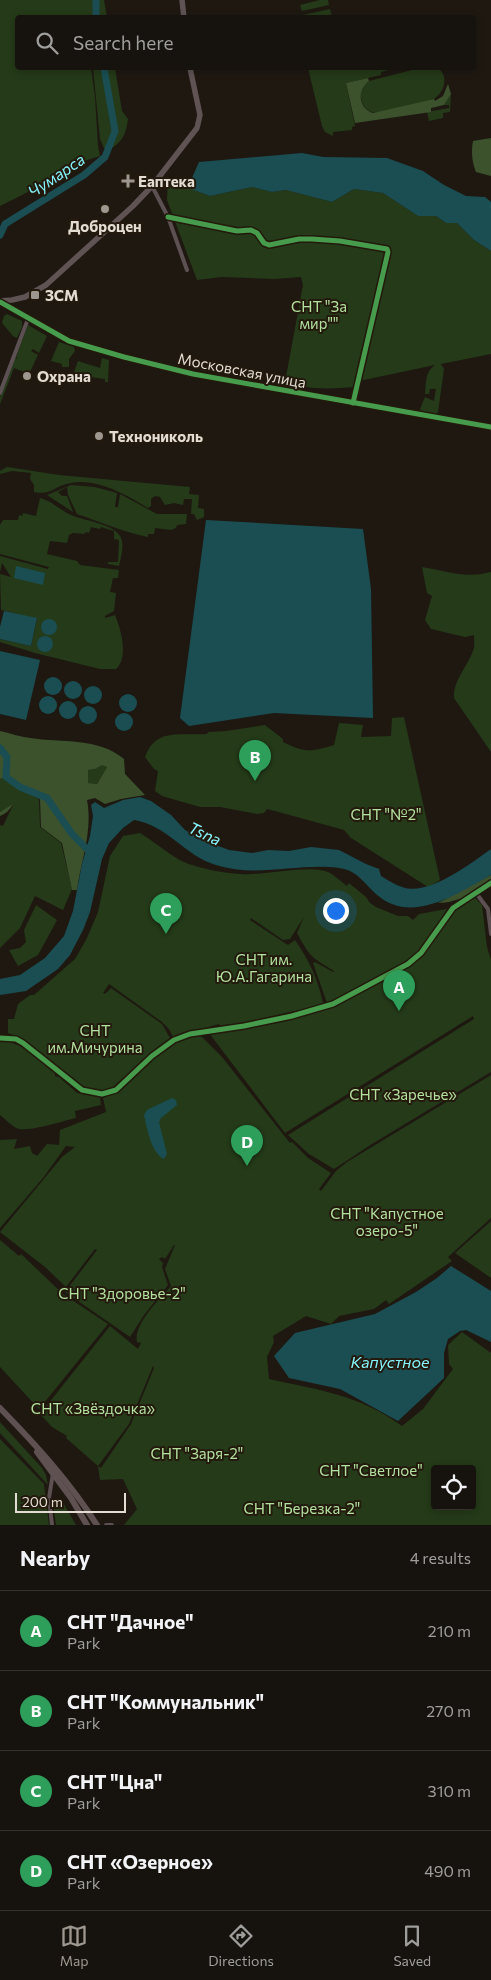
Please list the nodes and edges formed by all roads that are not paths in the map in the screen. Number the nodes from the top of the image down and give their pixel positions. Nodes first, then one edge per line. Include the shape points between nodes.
1 (182, 0) edge
2 (184, 15) edge
3 (190, 70) edge
4 (152, 186) junction
5 (168, 217) junction
6 (187, 270) dead end
7 (0, 302) edge
8 (28, 319) junction
9 (0, 393) edge
10 (353, 403) junction
11 (491, 427) edge
12 (491, 883) edge
13 (476, 893) junction
14 (491, 934) edge
15 (0, 1038) edge
16 (0, 1408) edge
17 (0, 1413) edge
18 (53, 1472) junction
19 (86, 1523) edge
20 (52, 1525) edge
21 (97, 1525) edge
22 (106, 1525) edge
23 (112, 1525) edge

1 - 2 street
3 - 4 street via 200,114 197,128
4 - 5 street
4 - 7 street via 46,285 16,300
5 - 6 street
5 - 10 street via 236,231 252,230 269,245 312,239 387,249
7 - 8 street, Московская улица
8 - 9 street
8 - 10 street, Московская улица via 69,341 114,354 193,374
10 - 11 street, Московская улица
12 - 13 street
13 - 14 street via 488,909
13 - 15 street via 453,908 421,953 393,973 324,1007 174,1040 121,1086 106,1093 93,1094 82,1090 23,1043
16 - 21 main road via 49,1459
17 - 18 main road
18 - 19 main road
18 - 20 street via 49,1498
22 - 23 street

